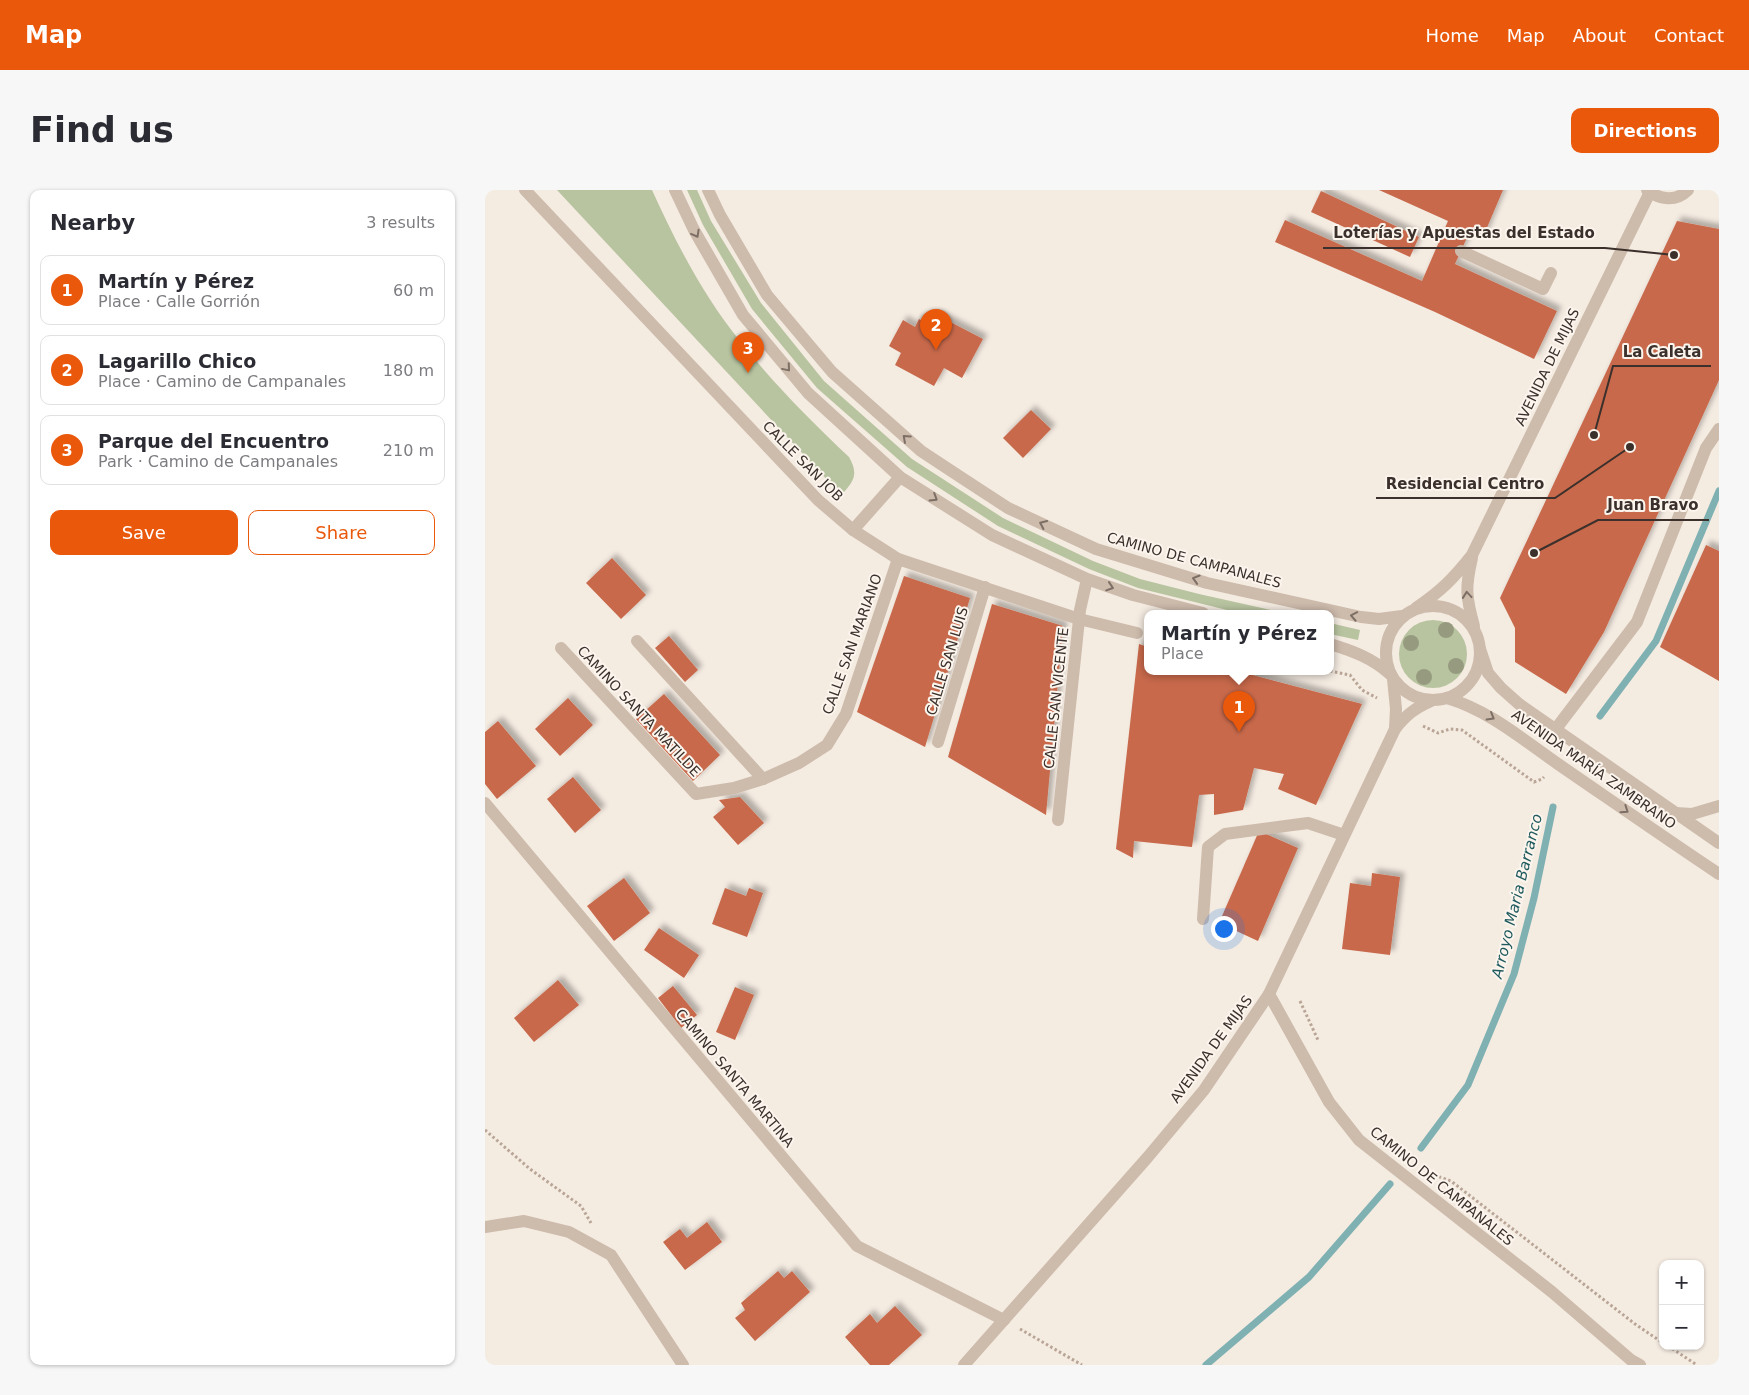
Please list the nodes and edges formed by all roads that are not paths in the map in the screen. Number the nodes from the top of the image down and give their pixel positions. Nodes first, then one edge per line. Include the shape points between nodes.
1 (525, 190) edge
2 (675, 190) edge
3 (709, 190) edge
4 (1688, 190) edge
5 (1648, 191) edge
6 (1461, 251) dead end
7 (1551, 273) dead end
8 (1719, 429) edge
9 (900, 477) junction
10 (853, 530) junction
11 (1472, 555) junction
12 (898, 559) junction
13 (1087, 579) junction
14 (985, 588) junction
15 (1416, 608) junction
16 (1191, 610) edge
17 (1329, 610) edge
18 (1334, 611) edge
19 (1402, 616) junction
20 (1079, 619) junction
21 (1137, 633) dead end
22 (1476, 633) junction
23 (637, 641) dead end
24 (1334, 645) edge
25 (561, 648) dead end
26 (1480, 649) junction
27 (1392, 676) junction
28 (1447, 698) junction
29 (1431, 701) junction
30 (1395, 729) junction
31 (1555, 730) junction
32 (938, 742) dead end
33 (763, 779) junction
34 (696, 794) joint
35 (485, 803) edge
36 (1719, 806) edge
37 (1673, 812) junction
38 (1058, 820) dead end
39 (1344, 835) junction
40 (1719, 843) edge
41 (1719, 874) edge
42 (1203, 919) dead end
43 (1269, 994) junction
44 (485, 1226) edge
45 (1004, 1320) junction
46 (683, 1365) edge
47 (963, 1365) edge
48 (1640, 1365) edge

1 - 10 street, CALLE SAN JOB via 817,500
2 -> 9 street via 743,315 808,393
17 -> 3 street, CAMINO DE CAMPANALES via 1207,583 1096,549 1008,508 921,451 832,372 767,295
4 - 5 street via 1671,199
5 - 11 street, AVENIDA DE MIJAS
6 - 7 street via 1543,289
8 - 31 street via 1707,448 1637,622
9 - 10 street
9 -> 13 street via 992,534
10 - 12 street, CALLE SAN JOB
11 - 15 street, AVENIDA DE MIJAS via 1452,580
22 -> 11 street, AVENIDA DE MIJAS via 1466,585
12 - 14 street, CALLE SAN JOB
12 - 33 street, CALLE SAN MARIANO via 846,714 827,745 799,764
13 -> 16 street
13 - 20 street, CALLE SAN VICENTE
14 - 20 street, CALLE SAN JOB
14 - 32 street, CALLE SAN LUIS
15 - 19 street
15 - 22 street via 1444,607 1457,612
19 -> 18 street, CAMINO DE CAMPANALES via 1379,619
19 - 27 street via 1386,643 1386,659
20 - 21 street, CALLE SAN JOB
20 - 38 street, CALLE SAN VICENTE
22 - 26 street
23 - 33 street
24 - 27 street via 1377,662
25 - 34 street, CAMINO SANTA MATILDE
26 - 28 street via 1479,666 1473,679 1463,690
26 - 31 street, AVENIDA MARÍA ZAMBRANO via 1488,673 1501,688
27 - 29 street via 1407,693
27 - 30 street, AVENIDA DE MIJAS
28 - 29 street
28 -> 41 street, AVENIDA MARÍA ZAMBRANO via 1502,724
29 - 30 street, AVENIDA DE MIJAS via 1406,715
30 - 39 street, AVENIDA DE MIJAS
31 - 37 street, AVENIDA MARÍA ZAMBRANO
33 - 34 street, CALLE SAN MARIANO
35 - 45 street, CAMINO SANTA MARTINA via 857,1246
36 - 37 street via 1692,814
37 - 40 street, AVENIDA MARÍA ZAMBRANO
39 - 42 street via 1308,823 1225,834 1208,848
39 - 43 street, AVENIDA DE MIJAS
43 - 45 street, AVENIDA DE MIJAS via 1204,1090
43 - 48 street, CAMINO DE CAMPANALES via 1329,1102 1359,1140
44 - 46 street via 524,1222 569,1232 611,1255
45 - 47 street, AVENIDA DE MIJAS

